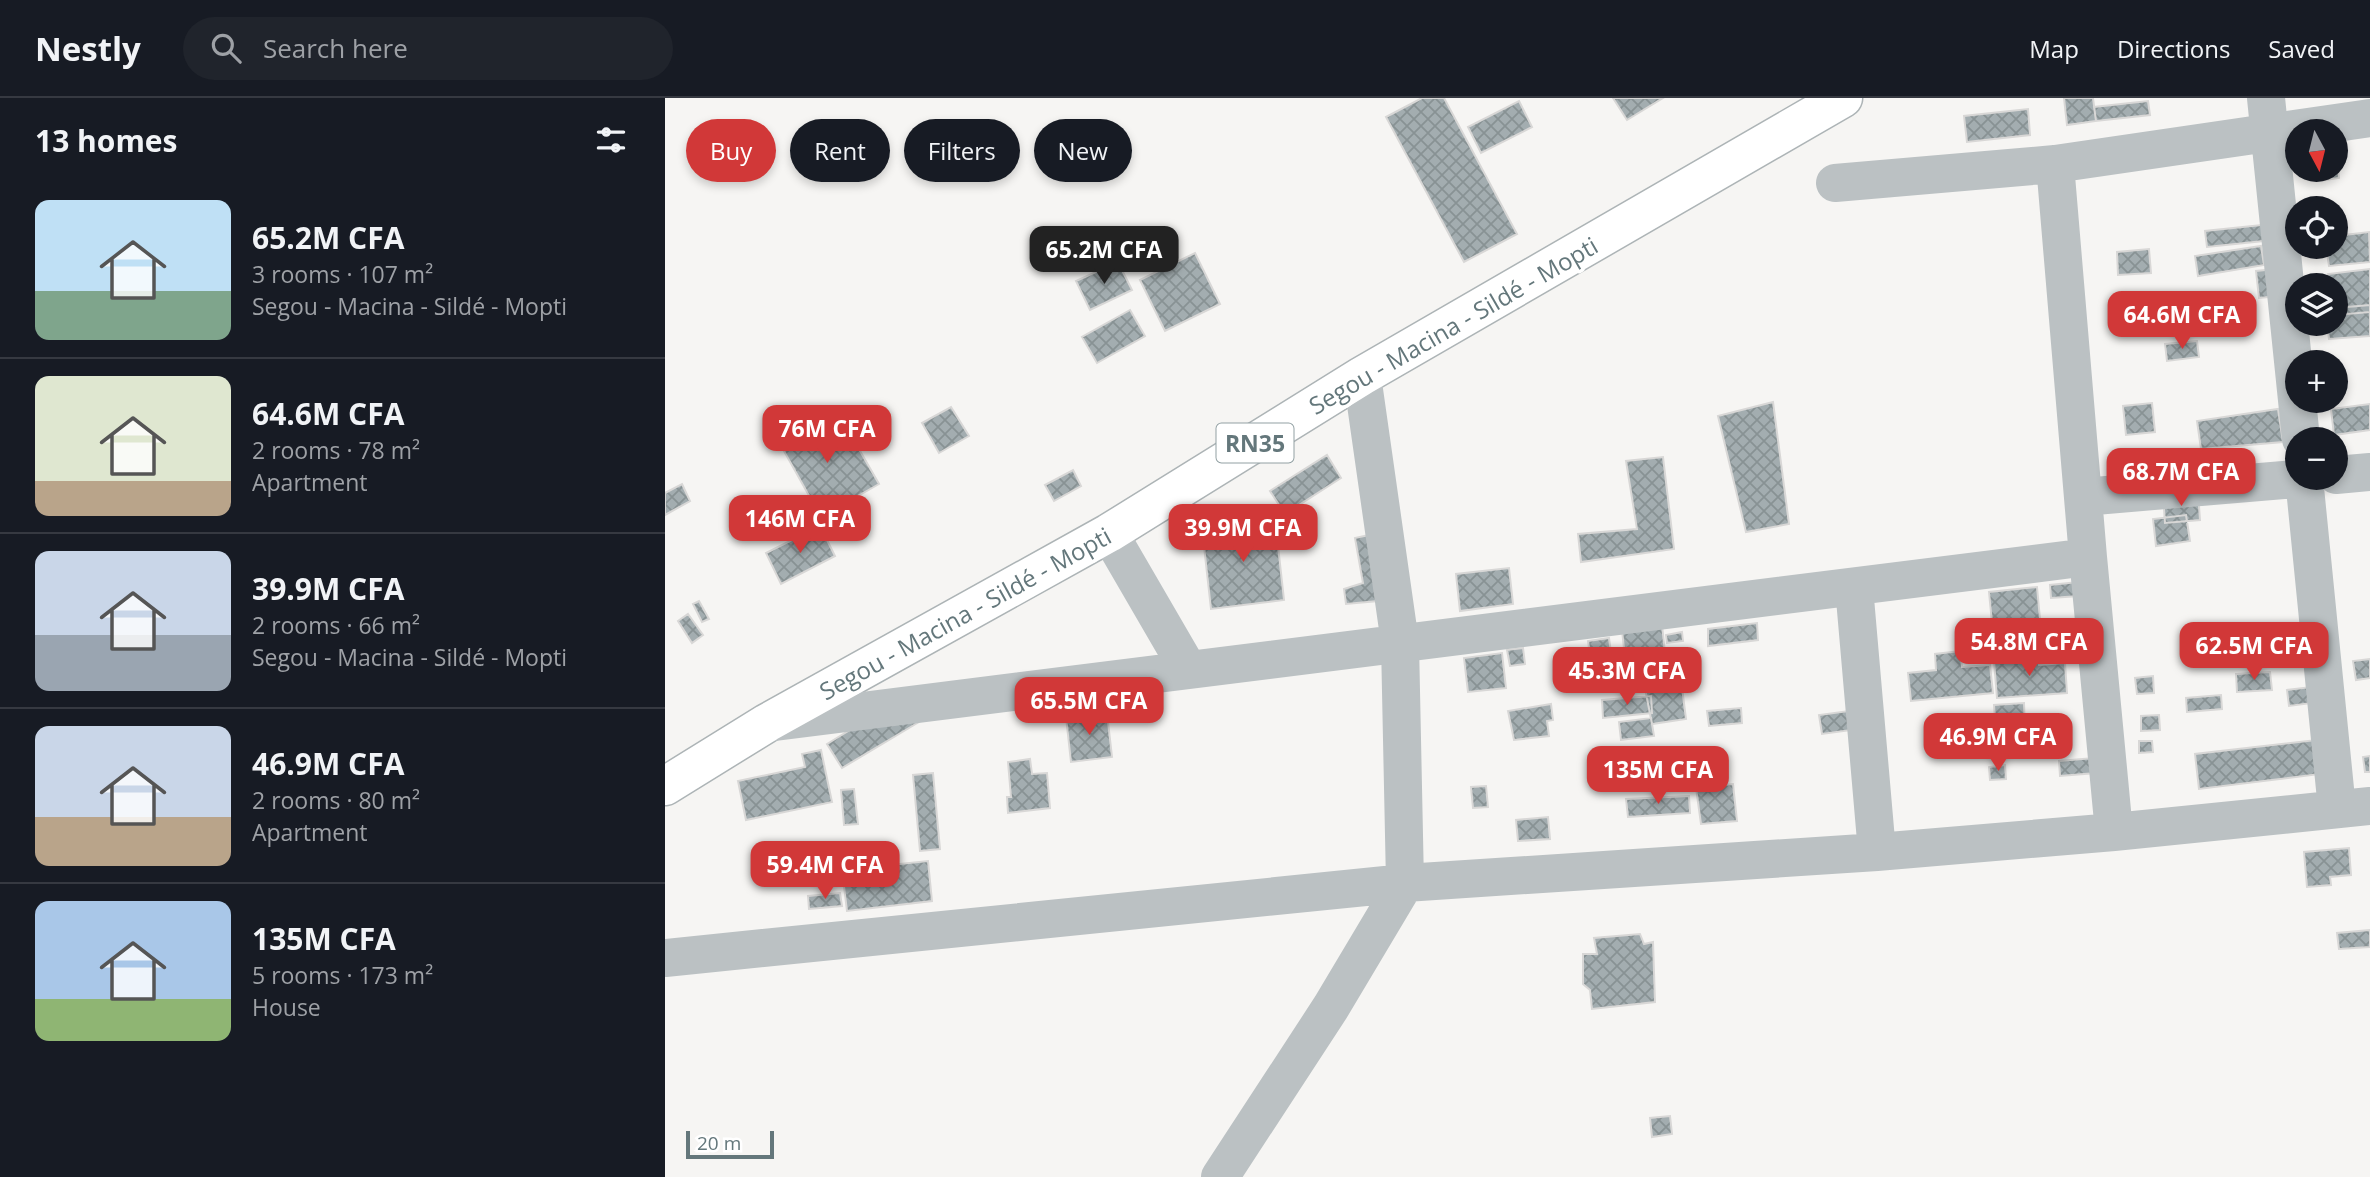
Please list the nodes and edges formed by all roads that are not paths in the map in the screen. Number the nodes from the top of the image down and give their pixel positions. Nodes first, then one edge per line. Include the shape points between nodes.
1 (1843, 98) edge
2 (2267, 115) edge
3 (2370, 118) edge
4 (2055, 164) junction
5 (1835, 183) dead end
6 (1361, 376) junction
7 (2300, 427) edge
8 (2370, 472) edge
9 (2348, 474) edge
10 (2285, 480) edge
11 (2307, 490) edge
12 (2083, 497) junction
13 (1109, 533) junction
14 (2088, 558) junction
15 (1854, 587) junction
16 (1400, 643) junction
17 (1188, 669) junction
18 (767, 723) junction
19 (665, 786) edge
20 (2353, 807) edge
21 (2114, 832) junction
22 (1877, 852) junction
23 (1405, 883) junction
24 (665, 958) edge
25 (1220, 1177) edge

1 - 6 main road, Segou - Macina - Sildé - Mopti / RN35
2 - 3 street
2 - 4 street
2 - 7 street
4 - 5 street
4 - 12 street
6 - 13 main road, Segou - Macina - Sildé - Mopti / RN35
6 - 16 street
8 - 9 street
10 - 12 street
11 - 20 street
12 - 14 street
13 - 17 street
13 - 18 main road, Segou - Macina - Sildé - Mopti / RN35
14 - 15 street
14 - 21 street
15 - 16 street
15 - 22 street
16 - 17 street
16 - 23 street
17 - 18 street
18 - 19 main road, Segou - Macina - Sildé - Mopti / RN35
20 - 21 street
21 - 22 street
22 - 23 street
23 - 24 street
23 - 25 street

